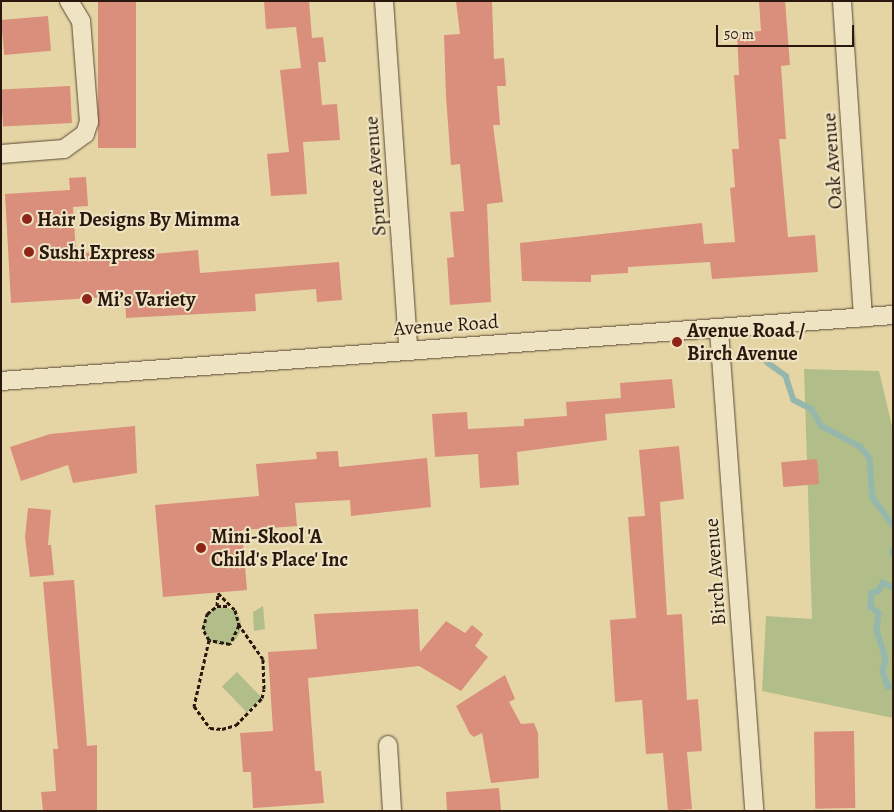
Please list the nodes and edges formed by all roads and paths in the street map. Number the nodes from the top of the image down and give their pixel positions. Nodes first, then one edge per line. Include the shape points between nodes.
1 (70, 1) edge
2 (384, 1) edge
3 (842, 1) edge
4 (1, 154) edge
5 (893, 315) edge
6 (864, 317) junction
7 (719, 330) junction
8 (408, 348) junction
9 (1, 381) edge
10 (217, 606) junction
11 (228, 606) junction
12 (239, 625) junction
13 (209, 640) junction
14 (388, 746) dead end
15 (392, 811) edge
16 (754, 811) edge

1 - 4 street via 81,21 89,122 85,134 64,150
2 - 8 street, Spruce Avenue
3 - 6 street, Oak Avenue
5 - 6 street, Avenue Road
6 - 7 street, Avenue Road
7 - 8 street, Avenue Road
7 - 16 street, Birch Avenue
8 - 9 street, Avenue Road
10 - 11 path
10 - 11 path via 218,593
10 - 13 path via 207,614 203,629
11 - 12 path via 235,610
12 - 13 path via 230,644
12 - 13 path via 263,659 264,689 262,698 236,725 222,729 210,728 194,706
14 - 15 street

